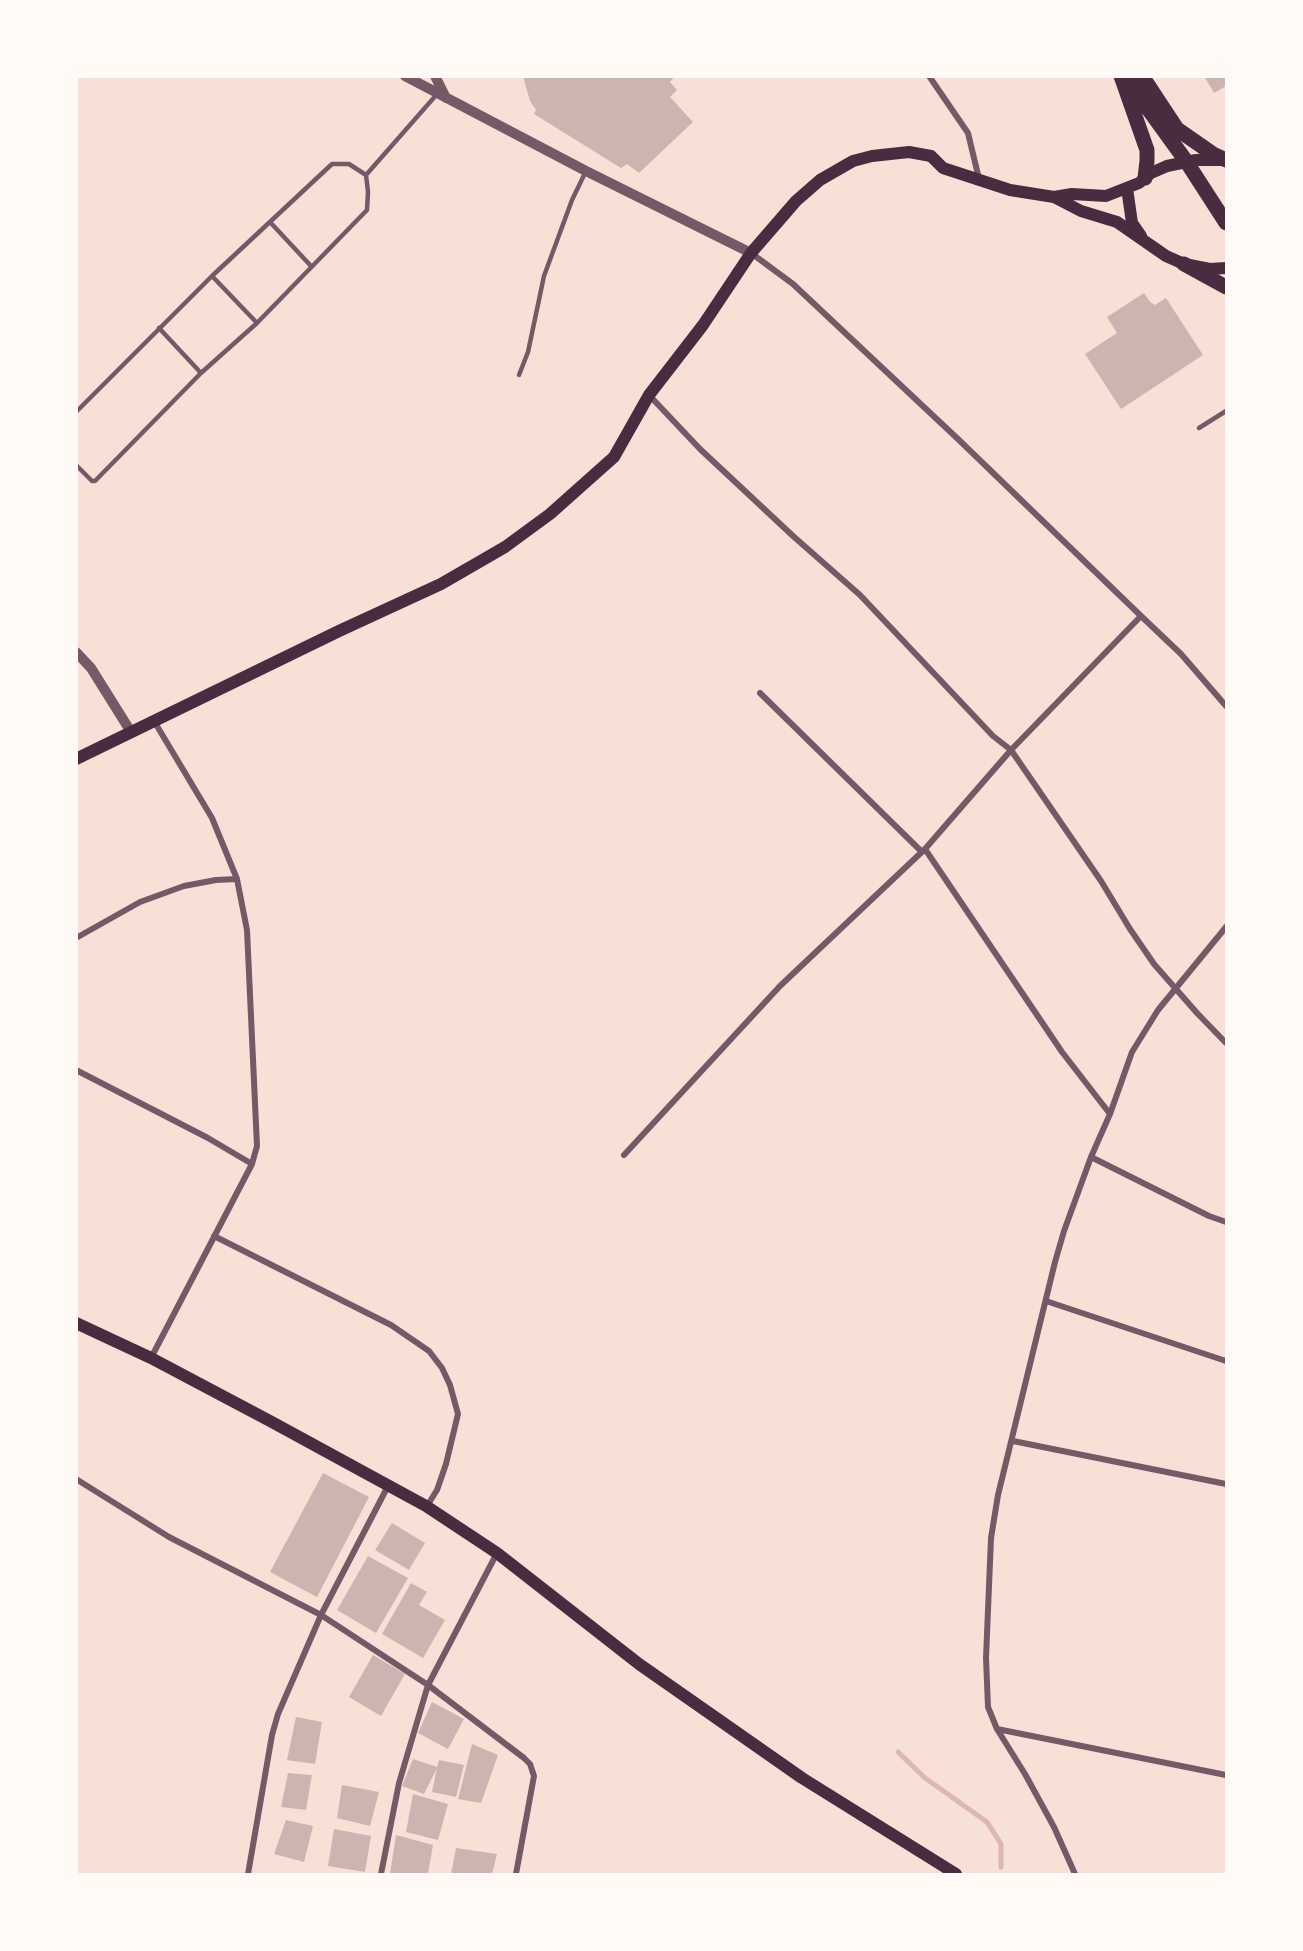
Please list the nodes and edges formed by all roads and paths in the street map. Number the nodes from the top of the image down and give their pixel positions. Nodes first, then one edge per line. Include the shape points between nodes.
1 (405, 76) edge
2 (435, 76) edge
3 (929, 76) edge
4 (1121, 76) edge
5 (1129, 76) edge
6 (1142, 76) edge
7 (442, 96) junction
8 (1227, 160) edge
9 (1186, 162) junction
10 (586, 171) junction
11 (366, 175) junction
12 (1145, 178) junction
13 (979, 179) junction
14 (1128, 188) junction
15 (1054, 197) junction
16 (270, 222) junction
17 (1227, 223) edge
18 (1151, 245) junction
19 (751, 252) junction
20 (1184, 264) junction
21 (311, 266) junction
22 (1227, 268) edge
23 (212, 276) junction
24 (1227, 287) edge
25 (257, 322) junction
26 (159, 328) junction
27 (201, 373) junction
28 (519, 375) dead end
29 (649, 395) junction
30 (1227, 411) edge
31 (76, 412) edge
32 (1199, 428) dead end
33 (76, 465) edge
34 (1140, 616) junction
35 (76, 652) edge
36 (760, 693) dead end
37 (1227, 706) edge
38 (153, 721) junction
39 (131, 732) junction
40 (1011, 750) junction
41 (76, 759) edge
42 (924, 850) junction
43 (237, 879) junction
44 (1227, 927) edge
45 (76, 938) edge
46 (1176, 988) junction
47 (1227, 1043) edge
48 (76, 1070) edge
49 (1110, 1114) junction
50 (624, 1155) dead end
51 (1091, 1157) junction
52 (252, 1164) junction
53 (1227, 1222) edge
54 (214, 1236) junction
55 (1046, 1301) junction
56 (76, 1323) edge
57 (151, 1358) junction
58 (1227, 1360) edge
59 (1013, 1441) junction
60 (76, 1479) edge
61 (1227, 1484) edge
62 (388, 1485) junction
63 (426, 1506) junction
64 (497, 1553) junction
65 (321, 1615) junction
66 (428, 1685) junction
67 (997, 1729) junction
68 (1227, 1775) edge
69 (248, 1875) edge
70 (381, 1875) edge
71 (516, 1875) edge
72 (956, 1875) edge
73 (1075, 1875) edge

1 - 7 street
2 - 7 street
3 - 13 street via 968,133
4 - 12 main road via 1147,150
5 - 9 main road
6 - 8 main road via 1178,129
7 - 10 street
7 - 11 lane
8 - 9 main road
9 - 12 main road via 1167,166
9 - 17 main road
10 - 19 street
10 - 28 lane via 544,276
11 - 16 lane via 349,165 332,164
11 - 21 lane via 367,210
12 - 14 main road
13 - 15 main road via 1010,190
13 - 19 main road via 943,168 931,156 909,152 853,161 796,201
14 - 15 main road via 1106,196
14 - 18 main road via 1132,223
15 - 18 main road via 1081,211 1117,222
16 - 21 lane
16 - 23 lane
18 - 20 main road
19 - 29 main road via 703,325
19 - 34 street via 793,284
20 - 22 main road
20 - 24 main road
21 - 25 lane
23 - 25 lane
23 - 26 lane
25 - 27 lane
26 - 27 lane
26 - 31 lane
27 - 33 lane via 95,481
29 - 38 main road via 614,457 550,514 505,547 441,584
29 - 40 street via 700,449 860,595 993,736
30 - 32 lane
34 - 37 street via 1181,654
34 - 40 street
35 - 39 street via 91,668
36 - 42 street
38 - 39 main road
38 - 43 street via 212,818
39 - 41 main road
40 - 42 street
40 - 46 street via 1154,964
42 - 49 street via 1062,1052
42 - 50 street via 780,986
43 - 45 street via 184,886 140,902
43 - 52 street via 247,930 251,992 257,1122
44 - 46 street
46 - 47 street
46 - 49 street via 1132,1052
48 - 52 street
49 - 51 street
51 - 53 street
51 - 55 street via 1064,1231
52 - 54 street
54 - 57 street
54 - 63 street via 381,1320 429,1351 450,1385 458,1414 437,1490
55 - 58 street
55 - 59 street
56 - 57 main road
57 - 62 main road
59 - 61 street
59 - 67 street via 991,1538 986,1658 988,1707
60 - 65 street via 169,1536
62 - 63 main road
62 - 65 street
63 - 64 main road
64 - 66 street
64 - 72 main road via 639,1664 802,1778
65 - 66 street
65 - 69 street via 275,1724
66 - 70 street via 399,1783
66 - 71 street via 530,1764 534,1776
67 - 68 street
67 - 73 street via 1054,1827

